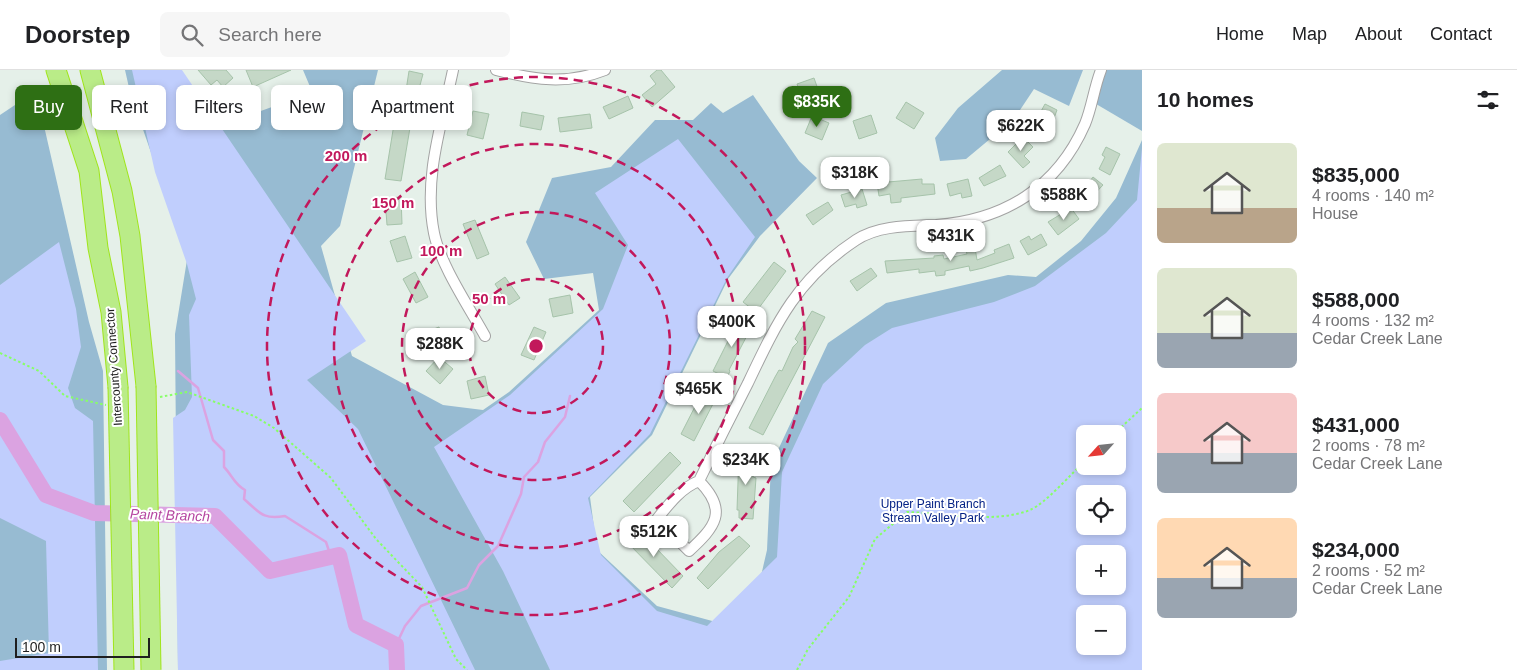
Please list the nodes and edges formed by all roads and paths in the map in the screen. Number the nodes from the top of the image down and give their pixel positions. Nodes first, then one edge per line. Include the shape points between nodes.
1 (56, 70) edge
2 (90, 70) edge
3 (453, 70) edge
4 (496, 70) edge
5 (605, 70) edge
6 (1101, 70) edge
7 (485, 336) dead end
8 (0, 353) edge
9 (152, 391) junction
10 (109, 405) dead end
11 (1142, 408) edge
12 (1124, 425) edge
13 (1076, 469) edge
14 (699, 481) junction
15 (124, 670) edge
16 (151, 670) edge
17 (467, 670) edge
18 (797, 670) edge

1 - 15 highway, Intercounty Connector, bridge via 89,171 98,248 111,312 118,387
2 - 9 highway via 122,192
3 - 7 street via 433,162 430,190 434,233 440,253
4 - 5 street via 548,81 588,77
6 - 14 street via 1085,123 1076,141 1056,170 1029,196 980,218 873,232 841,250 804,285 775,325
8 - 10 path via 39,372 65,396
9 - 16 highway, bridge
9 - 17 path via 187,392 254,416 274,428 331,478 376,539 422,587 456,659
11 - 12 path
13 - 18 path via 1031,510 985,518 907,512 874,539 849,597 808,649
14 - 14 street via 712,494 715,520 712,529 689,550 657,519 679,493

